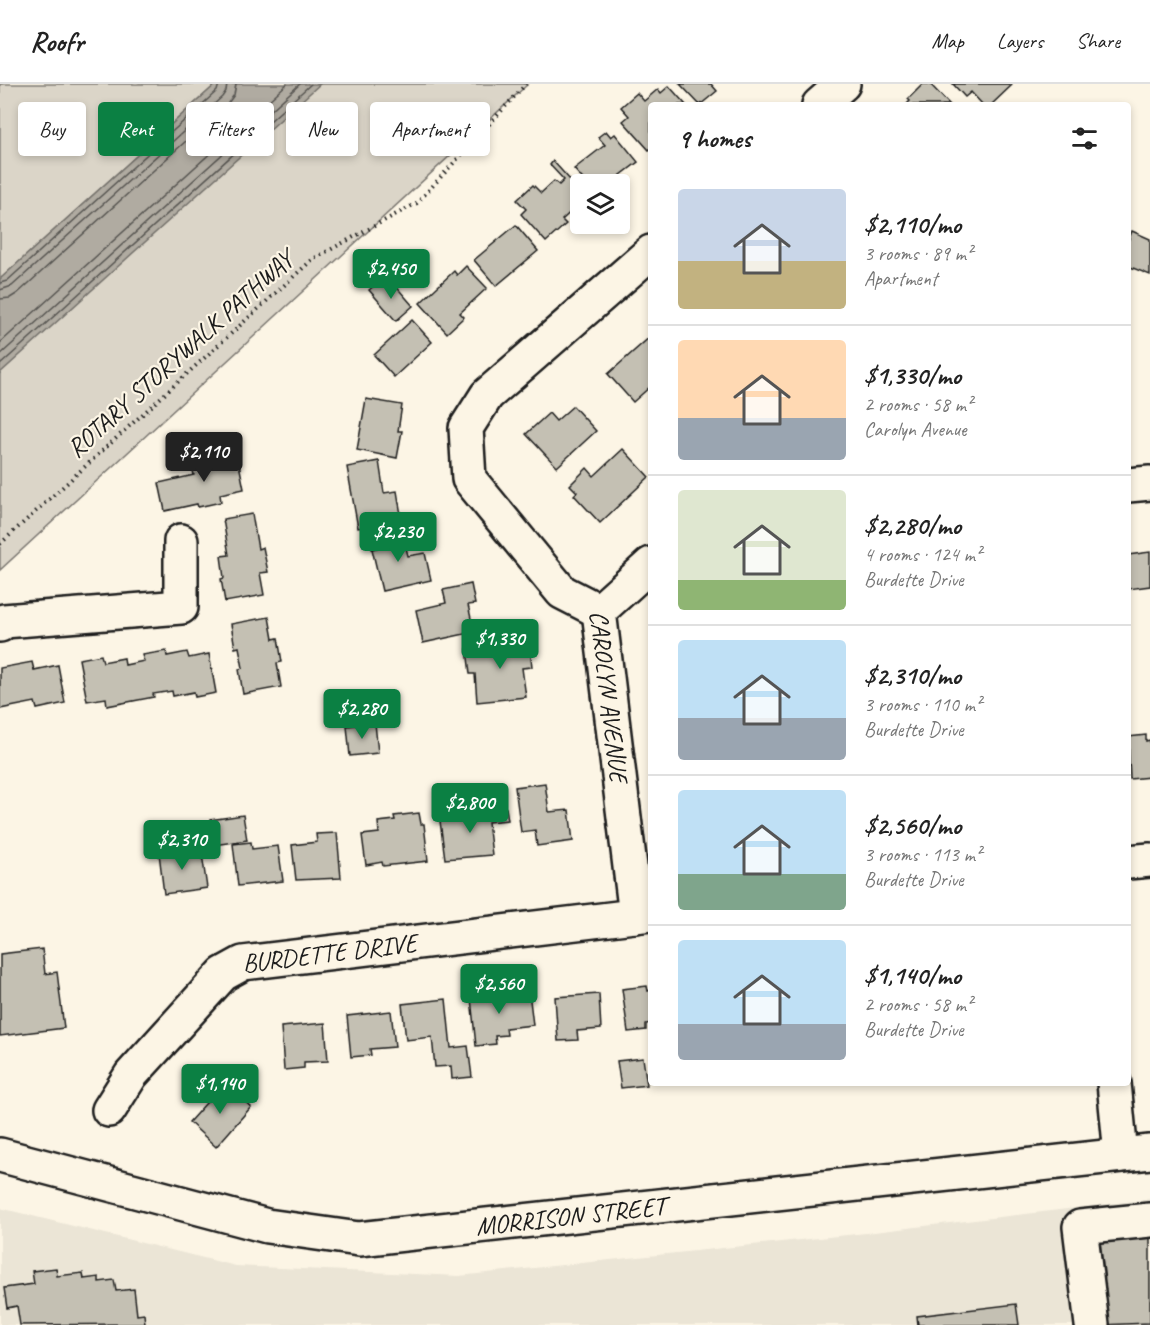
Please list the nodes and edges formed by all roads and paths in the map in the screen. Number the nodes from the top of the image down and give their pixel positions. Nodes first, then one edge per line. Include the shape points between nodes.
1 (526, 84) edge
2 (843, 84) edge
3 (822, 102) edge
4 (648, 255) edge
5 (1150, 483) edge
6 (1131, 485) edge
7 (182, 541) dead end
8 (0, 544) edge
9 (648, 567) edge
10 (599, 611) junction
11 (0, 625) edge
12 (1150, 860) edge
13 (1131, 862) edge
14 (643, 915) edge
15 (1115, 1086) edge
16 (108, 1110) dead end
17 (1136, 1154) edge
18 (0, 1155) edge
19 (1150, 1220) edge
20 (1092, 1325) edge

1 - 8 path, ROTARY STORYWALK PATHWAY via 417,203 313,259
2 - 3 street
4 - 10 street, CAROLYN AVENUE via 486,395 465,428 469,479 562,592
5 - 6 street
7 - 11 street via 181,607 4,621
9 - 10 street
10 - 14 street, CAROLYN AVENUE
12 - 13 street
14 - 16 street, BURDETTE DRIVE via 243,963 223,974 131,1075
15 - 17 street
17 - 18 street, MORRISON STREET via 359,1239 267,1226
19 - 20 street via 1080,1227

